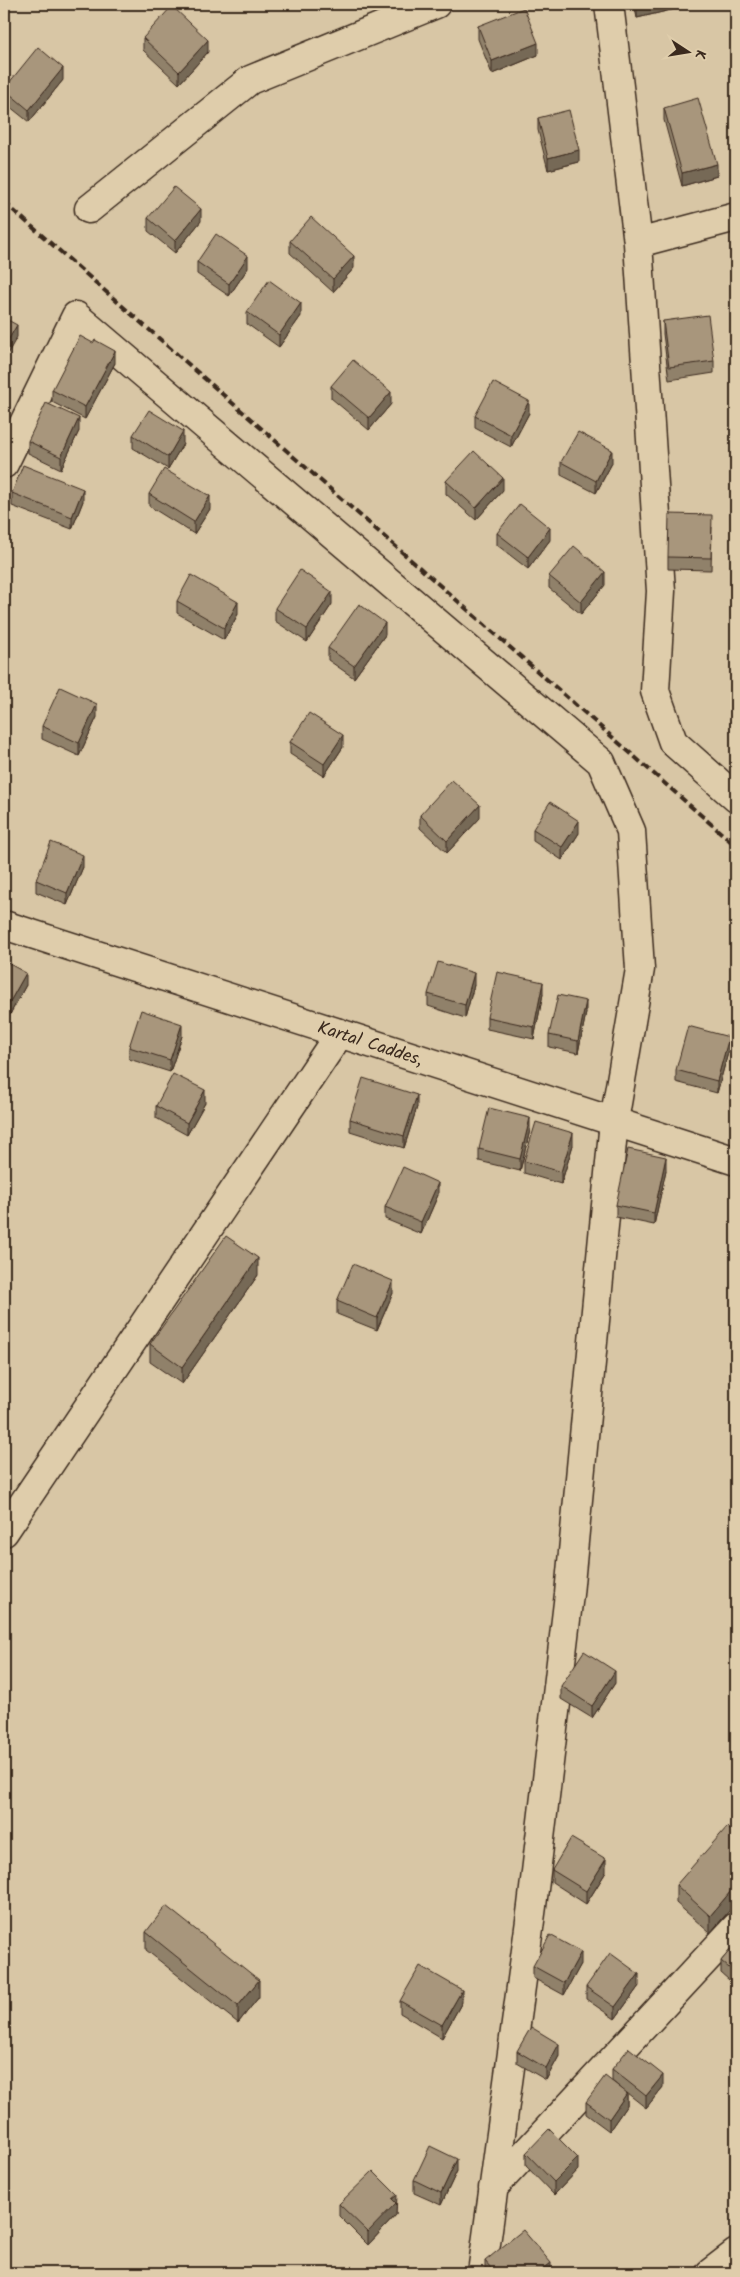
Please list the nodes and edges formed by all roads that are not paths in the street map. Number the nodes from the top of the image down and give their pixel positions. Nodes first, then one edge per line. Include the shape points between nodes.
1 (436, 4) edge
2 (609, 4) edge
3 (89, 209) dead end
4 (736, 218) edge
5 (638, 243) junction
6 (4, 464) edge
7 (736, 798) edge
8 (4, 925) edge
9 (340, 1033) junction
10 (614, 1121) junction
11 (736, 1161) edge
12 (4, 1532) edge
13 (736, 1927) edge
14 (493, 2188) junction
15 (736, 2253) edge
16 (482, 2273) edge
17 (710, 2273) edge

1 - 3 street via 250,80
2 - 5 street
4 - 5 street
5 - 7 street via 661,591 655,691 673,742
6 - 10 street via 76,316 601,762 631,831 640,969
8 - 9 street, Kartal Caddes,
9 - 10 street, Kartal Caddes,
9 - 12 street
10 - 11 street, Kartal Caddes,
10 - 14 street via 569,1594 532,1906
13 - 14 street
14 - 16 street
15 - 17 street

